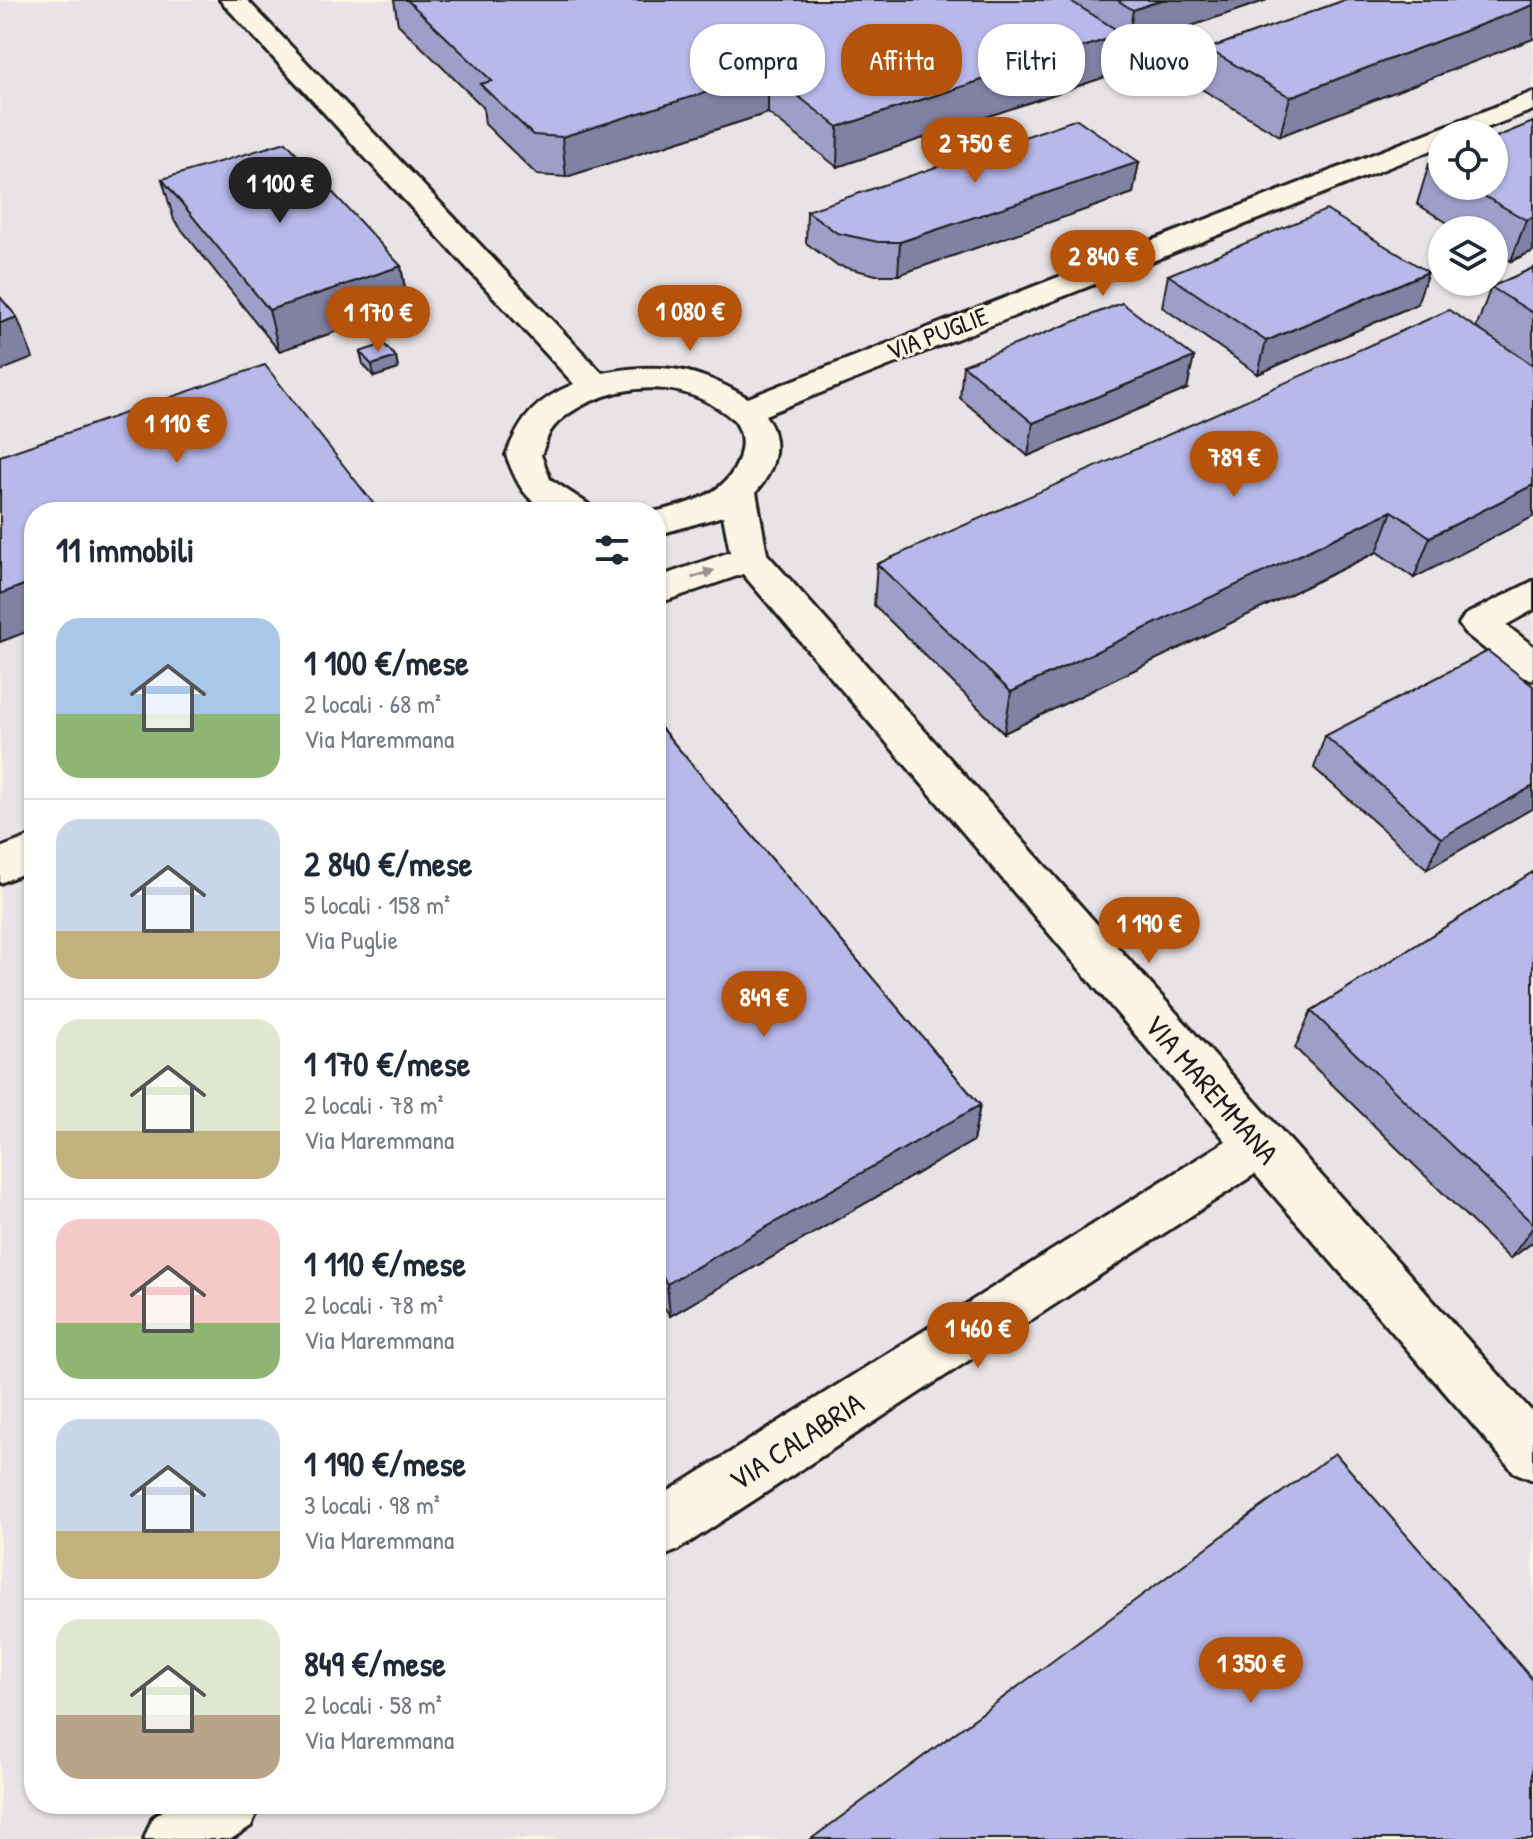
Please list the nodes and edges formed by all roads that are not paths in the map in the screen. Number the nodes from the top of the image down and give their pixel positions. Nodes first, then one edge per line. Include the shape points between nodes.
1 (233, 0) edge
2 (1533, 100) edge
3 (1482, 120) edge
4 (1428, 141) edge
5 (594, 385) junction
6 (745, 411) junction
7 (738, 490) junction
8 (558, 502) edge
9 (666, 521) edge
10 (750, 558) junction
11 (666, 587) edge
12 (1533, 594) edge
13 (1533, 666) edge
14 (24, 855) edge
15 (0, 866) edge
16 (1260, 1145) junction
17 (1533, 1453) edge
18 (666, 1525) edge
19 (214, 1814) edge
20 (175, 1839) edge

1 - 5 street
2 - 3 street, VIA PUGLIE
4 - 6 street, VIA PUGLIE
5 - 6 street via 633,377 670,378 717,391
5 - 8 street via 543,414 529,435 525,458 533,481
6 - 7 street via 760,437 759,459
7 - 9 street via 700,513
7 - 10 street, VIA MAREMMANA
11 -> 10 street
10 - 16 street, VIA MAREMMANA
12 - 13 street via 1478,624
14 - 15 street
16 - 17 street, VIA MAREMMANA
16 - 18 street, VIA CALABRIA
19 - 20 street

